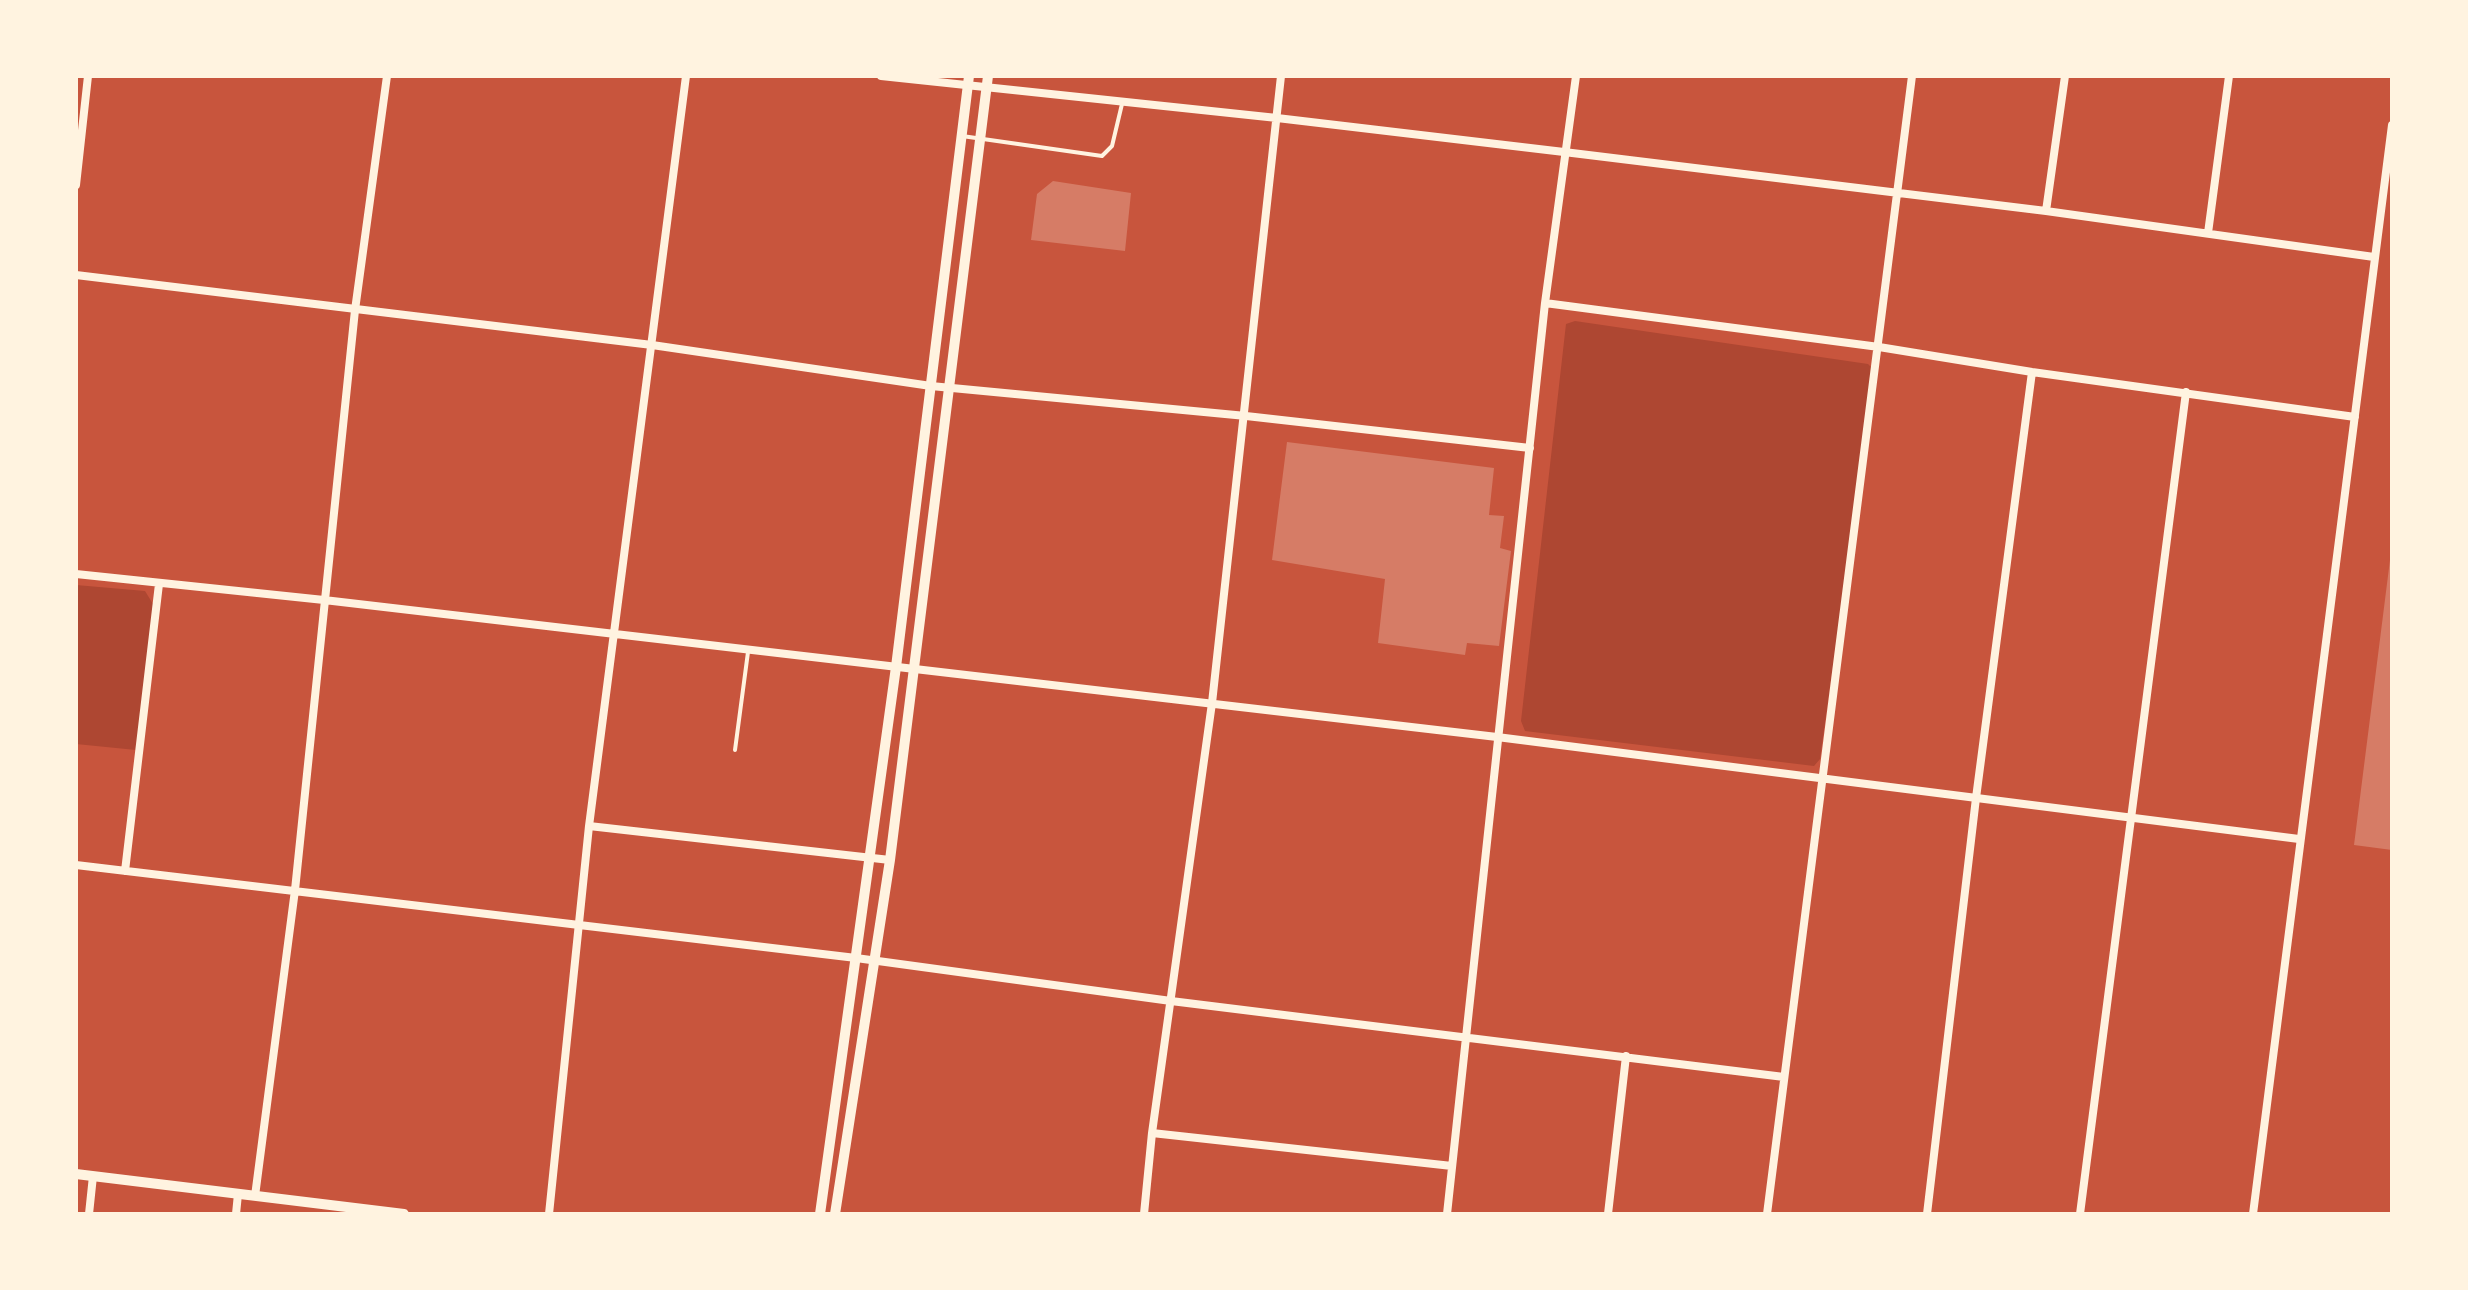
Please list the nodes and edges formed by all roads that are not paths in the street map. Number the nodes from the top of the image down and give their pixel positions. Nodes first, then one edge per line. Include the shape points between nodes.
1 (88, 76) edge
2 (387, 76) edge
3 (686, 76) edge
4 (881, 76) edge
5 (1281, 76) edge
6 (1576, 76) edge
7 (1912, 76) edge
8 (2065, 76) edge
9 (2229, 76) edge
10 (968, 81) edge
11 (988, 82) edge
12 (1122, 101) junction
13 (1277, 118) junction
14 (2392, 125) edge
15 (962, 136) junction
16 (980, 138) junction
17 (1564, 152) junction
18 (76, 185) edge
19 (1895, 194) junction
20 (2046, 211) junction
21 (2208, 233) junction
22 (2374, 257) junction
23 (76, 275) edge
24 (1545, 303) junction
25 (355, 310) junction
26 (652, 345) junction
27 (1879, 347) junction
28 (2032, 372) junction
29 (931, 386) junction
30 (949, 387) junction
31 (2186, 392) junction
32 (1246, 416) junction
33 (2355, 417) junction
34 (1530, 448) junction
35 (76, 574) edge
36 (159, 584) junction
37 (324, 600) junction
38 (612, 633) junction
39 (748, 649) junction
40 (896, 667) junction
41 (915, 668) junction
42 (1212, 703) junction
43 (1497, 737) junction
44 (735, 750) dead end
45 (1822, 778) junction
46 (1976, 798) junction
47 (2133, 817) junction
48 (589, 826) junction
49 (2299, 839) junction
50 (870, 859) junction
51 (890, 860) junction
52 (76, 865) edge
53 (125, 871) junction
54 (295, 890) junction
55 (578, 925) junction
56 (856, 958) junction
57 (876, 961) junction
58 (1171, 1001) junction
59 (1465, 1036) junction
60 (1626, 1056) junction
61 (1784, 1077) junction
62 (1152, 1133) junction
63 (1452, 1166) junction
64 (76, 1174) edge
65 (93, 1176) junction
66 (238, 1194) junction
67 (255, 1196) junction
68 (380, 1212) edge
69 (89, 1214) edge
70 (236, 1214) edge
71 (404, 1214) edge
72 (549, 1214) edge
73 (820, 1214) edge
74 (835, 1214) edge
75 (1144, 1214) edge
76 (1447, 1214) edge
77 (1608, 1214) edge
78 (1767, 1214) edge
79 (1927, 1214) edge
80 (2080, 1214) edge
81 (2253, 1214) edge

1 - 18 street
2 - 25 street
3 - 26 street
4 - 10 street
5 - 13 street
6 - 17 street
7 - 19 street
8 - 20 street
9 - 21 street
10 - 11 street
10 - 15 street
11 - 12 street
11 - 16 street
12 - 13 street
12 - 16 lane via 1112,146 1102,156
13 - 17 street
13 - 32 street
14 - 22 street
15 - 16 lane
15 - 29 street
16 - 30 street
17 - 19 street
17 - 24 street
19 - 20 street
19 - 27 street
20 - 21 street
21 - 22 street
22 - 33 street
23 - 25 street
24 - 27 street
24 - 34 street
25 - 26 street
25 - 37 street
26 - 29 street
26 - 38 street
27 - 28 street
27 - 45 street
28 - 31 street
28 - 46 street
29 - 30 street
29 - 40 street
30 - 32 street
30 - 41 street
31 - 33 street
31 - 47 street
32 - 34 street
32 - 42 street
33 - 49 street
34 - 43 street
35 - 36 street
36 - 37 street
36 - 53 street
37 - 38 street
37 - 54 street
38 - 39 street
38 - 48 street
39 - 40 street
39 - 44 lane
40 - 41 street
40 - 50 street
41 - 42 street
41 - 51 street
42 - 43 street
42 - 58 street
43 - 45 street
43 - 59 street
45 - 46 street
45 - 61 street
46 - 47 street
46 - 79 street
47 - 49 street
47 - 80 street
48 - 50 street
48 - 55 street
49 - 81 street
50 - 51 street
50 - 56 street
51 - 57 street
52 - 53 street
53 - 54 street
54 - 55 street
54 - 67 street
55 - 56 street
55 - 72 street
56 - 57 street
56 - 73 street
57 - 58 street
57 - 74 street
58 - 59 street
58 - 62 street
59 - 60 street
59 - 63 street
60 - 61 street
60 - 77 street
61 - 78 street
62 - 63 street
62 - 75 street
63 - 76 street
64 - 65 street
65 - 66 street
65 - 69 street
66 - 67 street
66 - 70 street
67 - 68 street
68 - 71 street

